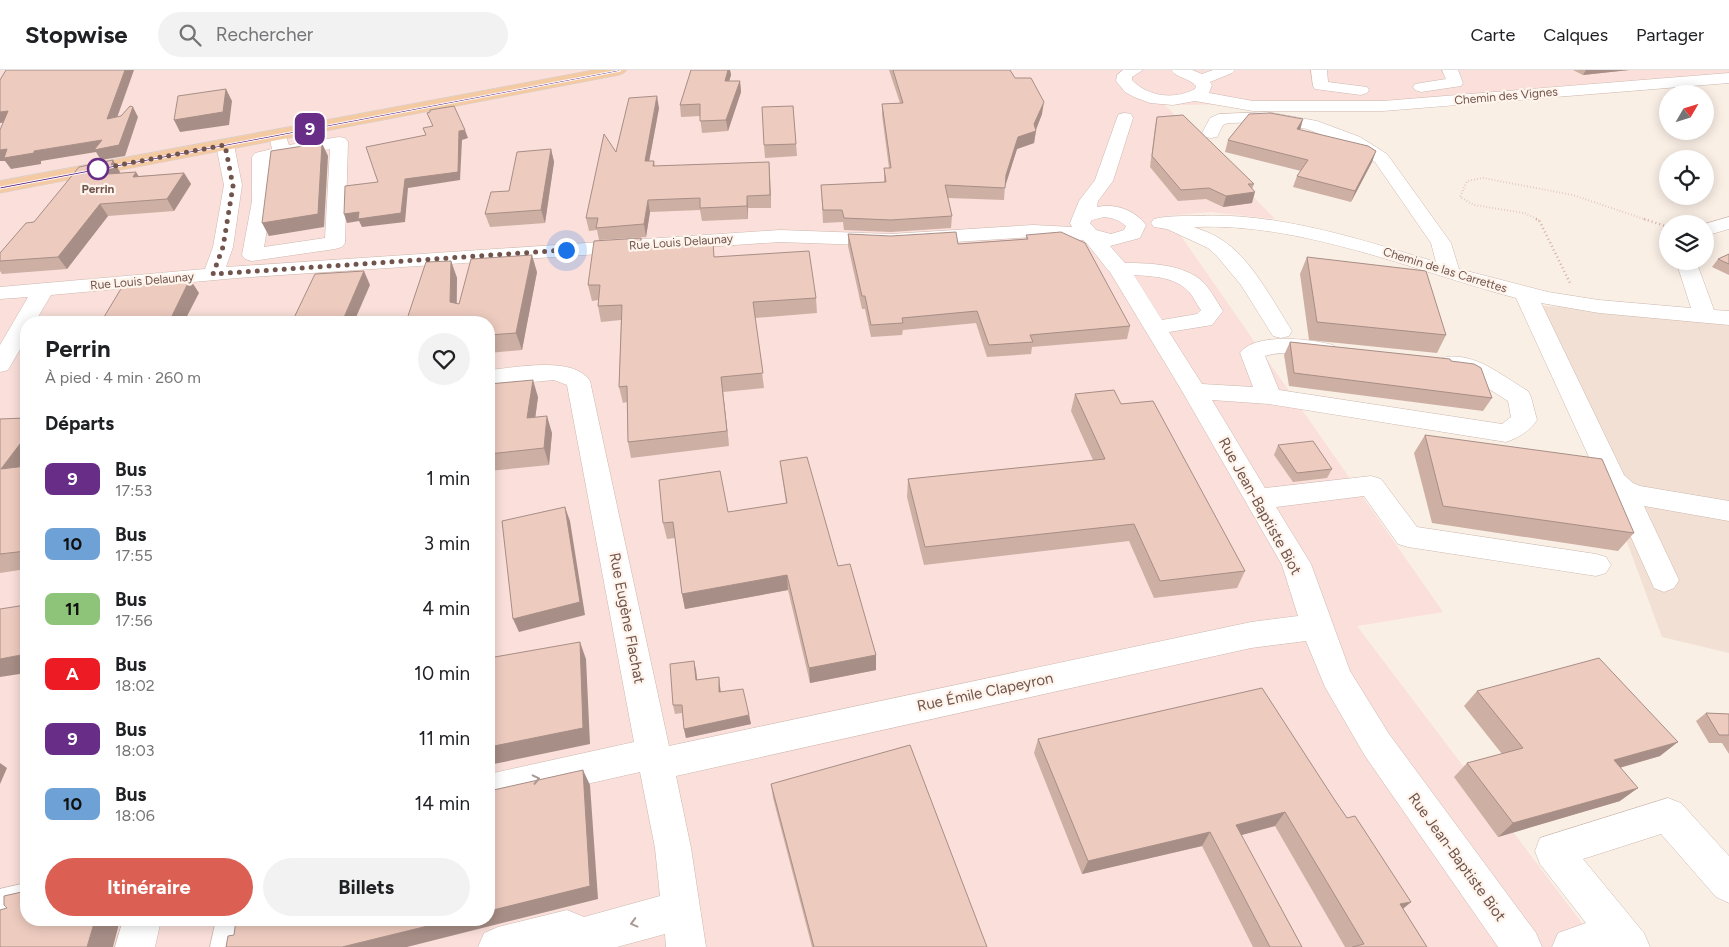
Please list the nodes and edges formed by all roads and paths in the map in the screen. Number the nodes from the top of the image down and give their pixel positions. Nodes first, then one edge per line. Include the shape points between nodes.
1 (619, 70) edge
2 (1134, 70) edge
3 (1227, 70) edge
4 (1319, 70) edge
5 (1450, 70) edge
6 (591, 72) edge
7 (1729, 78) edge
8 (1193, 80) edge
9 (1128, 88) junction
10 (1153, 98) junction
11 (1125, 118) junction
12 (1211, 133) dead end
13 (280, 144) junction
14 (225, 145) junction
15 (1104, 182) junction
16 (0, 187) edge
17 (1166, 222) junction
18 (1729, 223) edge
19 (1659, 224) edge
20 (1087, 226) junction
21 (1126, 226) junction
22 (1714, 227) edge
23 (262, 253) junction
24 (1119, 269) junction
25 (1689, 270) edge
26 (250, 272) junction
27 (1450, 272) junction
28 (213, 274) junction
29 (42, 291) junction
30 (0, 293) edge
31 (1524, 293) junction
32 (1580, 304) junction
33 (28, 316) edge
34 (1705, 316) junction
35 (1729, 318) edge
36 (1167, 326) junction
37 (20, 330) edge
38 (1281, 331) dead end
39 (1342, 352) edge
40 (1429, 361) edge
41 (0, 365) edge
42 (495, 377) edge
43 (1194, 391) junction
44 (1269, 396) junction
45 (1624, 490) junction
46 (1258, 499) junction
47 (1729, 511) edge
48 (1596, 565) dead end
49 (1664, 580) dead end
50 (1317, 628) junction
51 (654, 759) junction
52 (495, 789) edge
53 (1729, 884) edge
54 (20, 903) edge
55 (0, 908) edge
56 (140, 926) edge
57 (234, 926) edge
58 (683, 929) edge
59 (1624, 940) edge
60 (135, 947) edge
61 (230, 947) edge
62 (498, 947) edge
63 (1522, 947) edge
64 (1572, 947) edge

1 - 6 main road
2 - 9 street via 1125,75
3 - 8 street
4 - 5 street via 1321,86 1379,92 1455,83
6 - 13 main road
7 - 8 street, Chemin des Vignes via 1383,106 1252,106
8 - 10 street via 1168,100
9 - 10 street
9 - 11 street via 1123,107
10 - 11 street via 1130,109
11 - 15 street
12 - 27 street via 1216,122 1225,118 1267,117 1311,125 1354,141 1381,158 1440,243
13 - 14 main road
13 - 23 street via 260,156 262,200 252,255
13 - 23 street via 340,142 335,243
14 - 16 main road
14 - 28 street via 233,186 223,247
15 - 20 street via 1089,201
15 - 21 street via 1108,201
17 - 21 street, Chemin de las Carrettes
17 - 27 street, Chemin de las Carrettes via 1245,221 1293,228
17 - 38 street via 1217,245 1242,271
18 - 22 street
19 - 32 path via 1573,195 1483,178 1467,181 1460,197 1474,205 1539,220
20 - 21 street via 1110,240
20 - 21 street via 1096,211
20 - 24 street, Rue Jean-Baptiste Biot via 1102,251
20 - 26 street, Rue Louis Delaunay via 891,240 780,236
21 - 24 street
23 - 26 street
24 - 36 street, Rue Jean-Baptiste Biot
24 - 36 street via 1160,273 1177,287 1194,311
25 - 34 street
26 - 28 street, Rue Louis Delaunay
27 - 31 street, Chemin de las Carrettes
28 - 29 street, Rue Louis Delaunay
29 - 30 street, Rue Louis Delaunay
29 - 33 street
31 - 32 street, Chemin de las Carrettes
31 - 45 street via 1613,481
32 - 34 street, Chemin de las Carrettes
34 - 35 street, Chemin de las Carrettes
36 - 43 street, Rue Jean-Baptiste Biot
37 - 41 street
39 - 44 street via 1275,345 1252,353
40 - 44 street via 1468,365 1519,397 1524,420 1506,433
42 - 51 street, Rue Eugène Flachat via 557,372 578,381
43 - 44 street
43 - 46 street, Rue Jean-Baptiste Biot
45 - 47 street
45 - 49 street
46 - 48 street via 1371,486 1408,536
46 - 50 street, Rue Jean-Baptiste Biot via 1296,564
50 - 51 street, Rue Émile Clapeyron via 1251,635
50 - 63 street, Rue Jean-Baptiste Biot via 1336,677 1377,745
52 -> 51 street, Rue Émile Clapeyron
51 - 58 street, Rue Eugène Flachat via 673,848
53 - 59 street via 1668,816 1553,851
54 - 55 street
56 - 60 street
57 - 61 street
58 -> 62 street via 582,937 567,929
59 - 64 street

